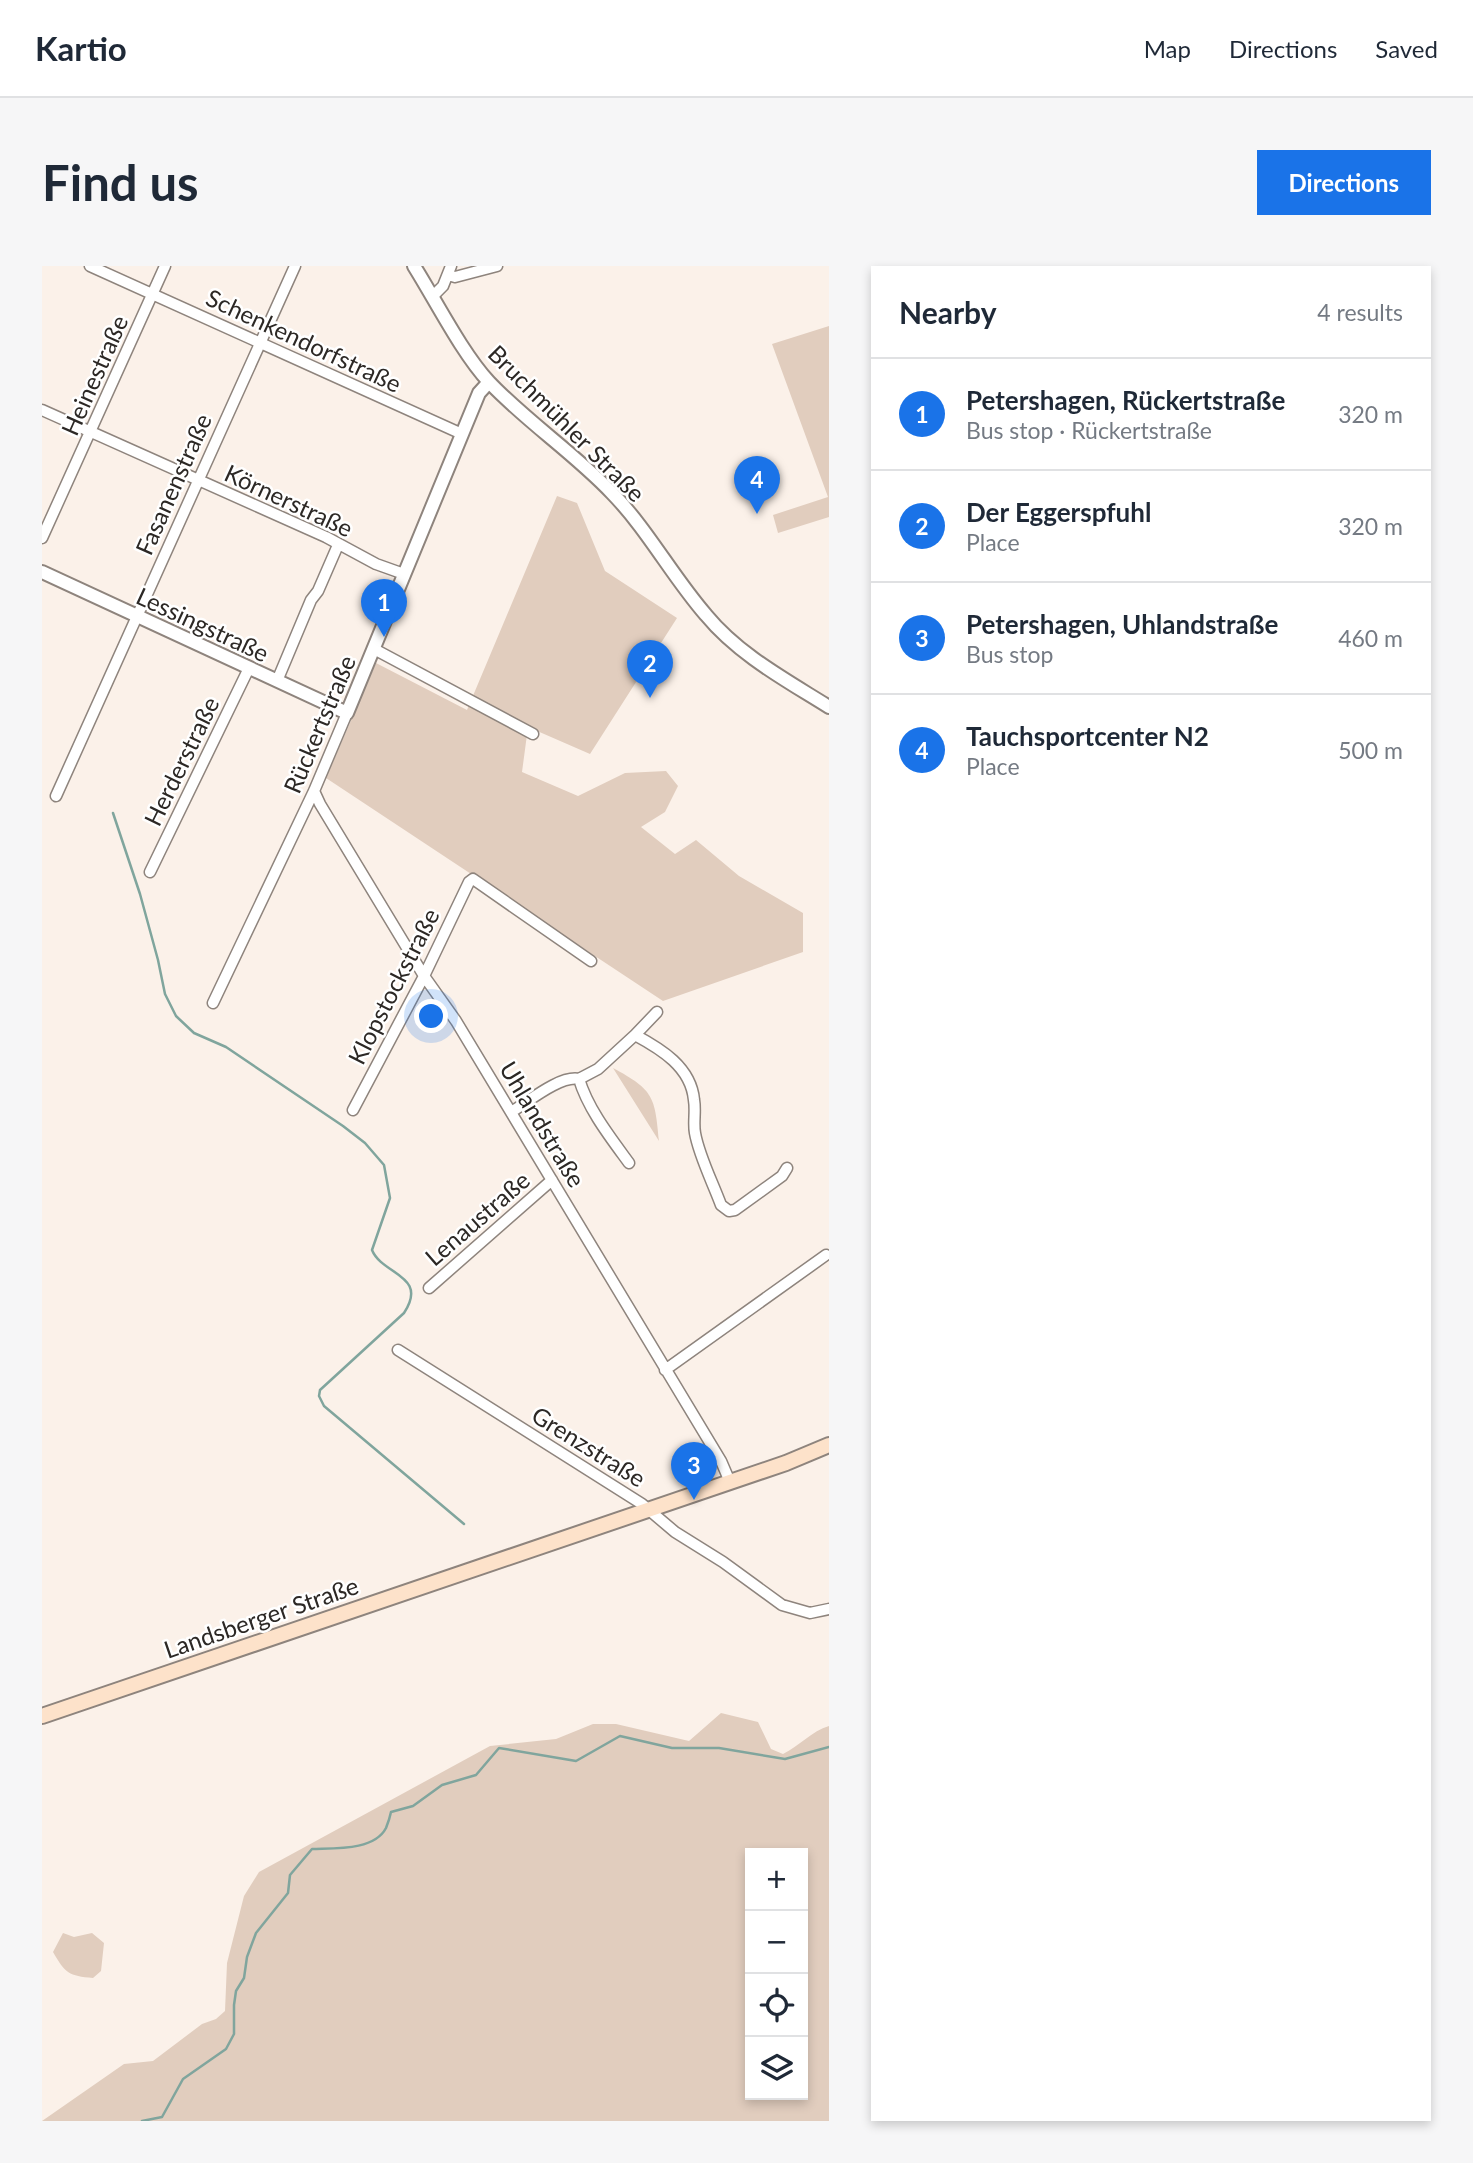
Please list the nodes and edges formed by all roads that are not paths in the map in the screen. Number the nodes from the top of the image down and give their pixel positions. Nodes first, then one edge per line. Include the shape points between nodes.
1 (90, 266) edge
2 (165, 266) edge
3 (295, 266) edge
4 (414, 266) edge
5 (497, 266) edge
6 (449, 270) edge
7 (153, 294) junction
8 (433, 296) junction
9 (260, 342) junction
10 (489, 382) junction
11 (42, 410) edge
12 (91, 434) junction
13 (462, 434) junction
14 (198, 480) junction
15 (42, 538) edge
16 (338, 545) junction
17 (42, 572) edge
18 (404, 574) junction
19 (137, 616) junction
20 (374, 649) junction
21 (249, 668) junction
22 (277, 681) junction
23 (829, 708) edge
24 (347, 713) junction
25 (533, 734) dead end
26 (314, 791) junction
27 (56, 796) dead end
28 (150, 872) dead end
29 (591, 961) dead end
30 (424, 976) junction
31 (213, 1003) dead end
32 (657, 1012) dead end
33 (635, 1035) junction
34 (579, 1079) junction
35 (353, 1110) dead end
36 (511, 1112) junction
37 (629, 1163) dead end
38 (787, 1168) dead end
39 (552, 1180) junction
40 (826, 1255) dead end
41 (429, 1288) dead end
42 (398, 1350) dead end
43 (665, 1370) junction
44 (829, 1445) edge
45 (730, 1482) junction
46 (648, 1510) junction
47 (829, 1609) edge
48 (42, 1716) edge

1 - 7 street, Schenkendorfstraße
2 - 7 street, Heinestraße
3 - 9 street, Fasanenstraße
4 - 8 street, Bruchmühler Straße
5 - 6 street via 456,277
6 - 8 street
7 - 9 street, Schenkendorfstraße
7 - 12 street, Heinestraße
8 - 10 street, Bruchmühler Straße
9 - 13 street, Schenkendorfstraße
9 - 14 street, Fasanenstraße
10 - 13 street, Rückertstraße via 479,393
10 - 23 street, Bruchmühler Straße via 612,493 733,643
11 - 12 street, Körnerstraße
12 - 14 street, Körnerstraße
12 - 15 street, Heinestraße
13 - 18 street, Rückertstraße
14 - 16 street, Körnerstraße
14 - 19 street, Fasanenstraße
16 - 18 street, Körnerstraße
16 - 22 street
17 - 19 street, Lessingstraße
18 - 20 street, Rückertstraße
19 - 21 street, Lessingstraße
19 - 27 street, Fasanenstraße
20 - 24 street, Rückertstraße
20 - 25 street
21 - 22 street, Lessingstraße
21 - 28 street, Herderstraße
22 - 24 street, Lessingstraße
24 - 26 street, Rückertstraße
26 - 30 street, Uhlandstraße
26 - 31 street, Rückertstraße
29 - 30 street, Klopstockstraße via 473,879
30 - 35 street, Klopstockstraße
30 - 36 street, Uhlandstraße
32 - 33 street
33 - 34 street via 598,1069
33 - 38 street via 660,1048 688,1081 695,1133 724,1209 735,1210
34 - 36 street via 558,1082
34 - 37 street
36 - 39 street, Uhlandstraße
39 - 41 street, Lenaustraße
39 - 43 street, Uhlandstraße
40 - 43 street
42 - 46 street, Grenzstraße
43 - 45 street, Uhlandstraße
44 - 45 main road, Landsberger Straße
45 - 46 main road, Landsberger Straße
46 - 47 street, Grenzstraße via 782,1605 810,1614
46 - 48 main road, Landsberger Straße

